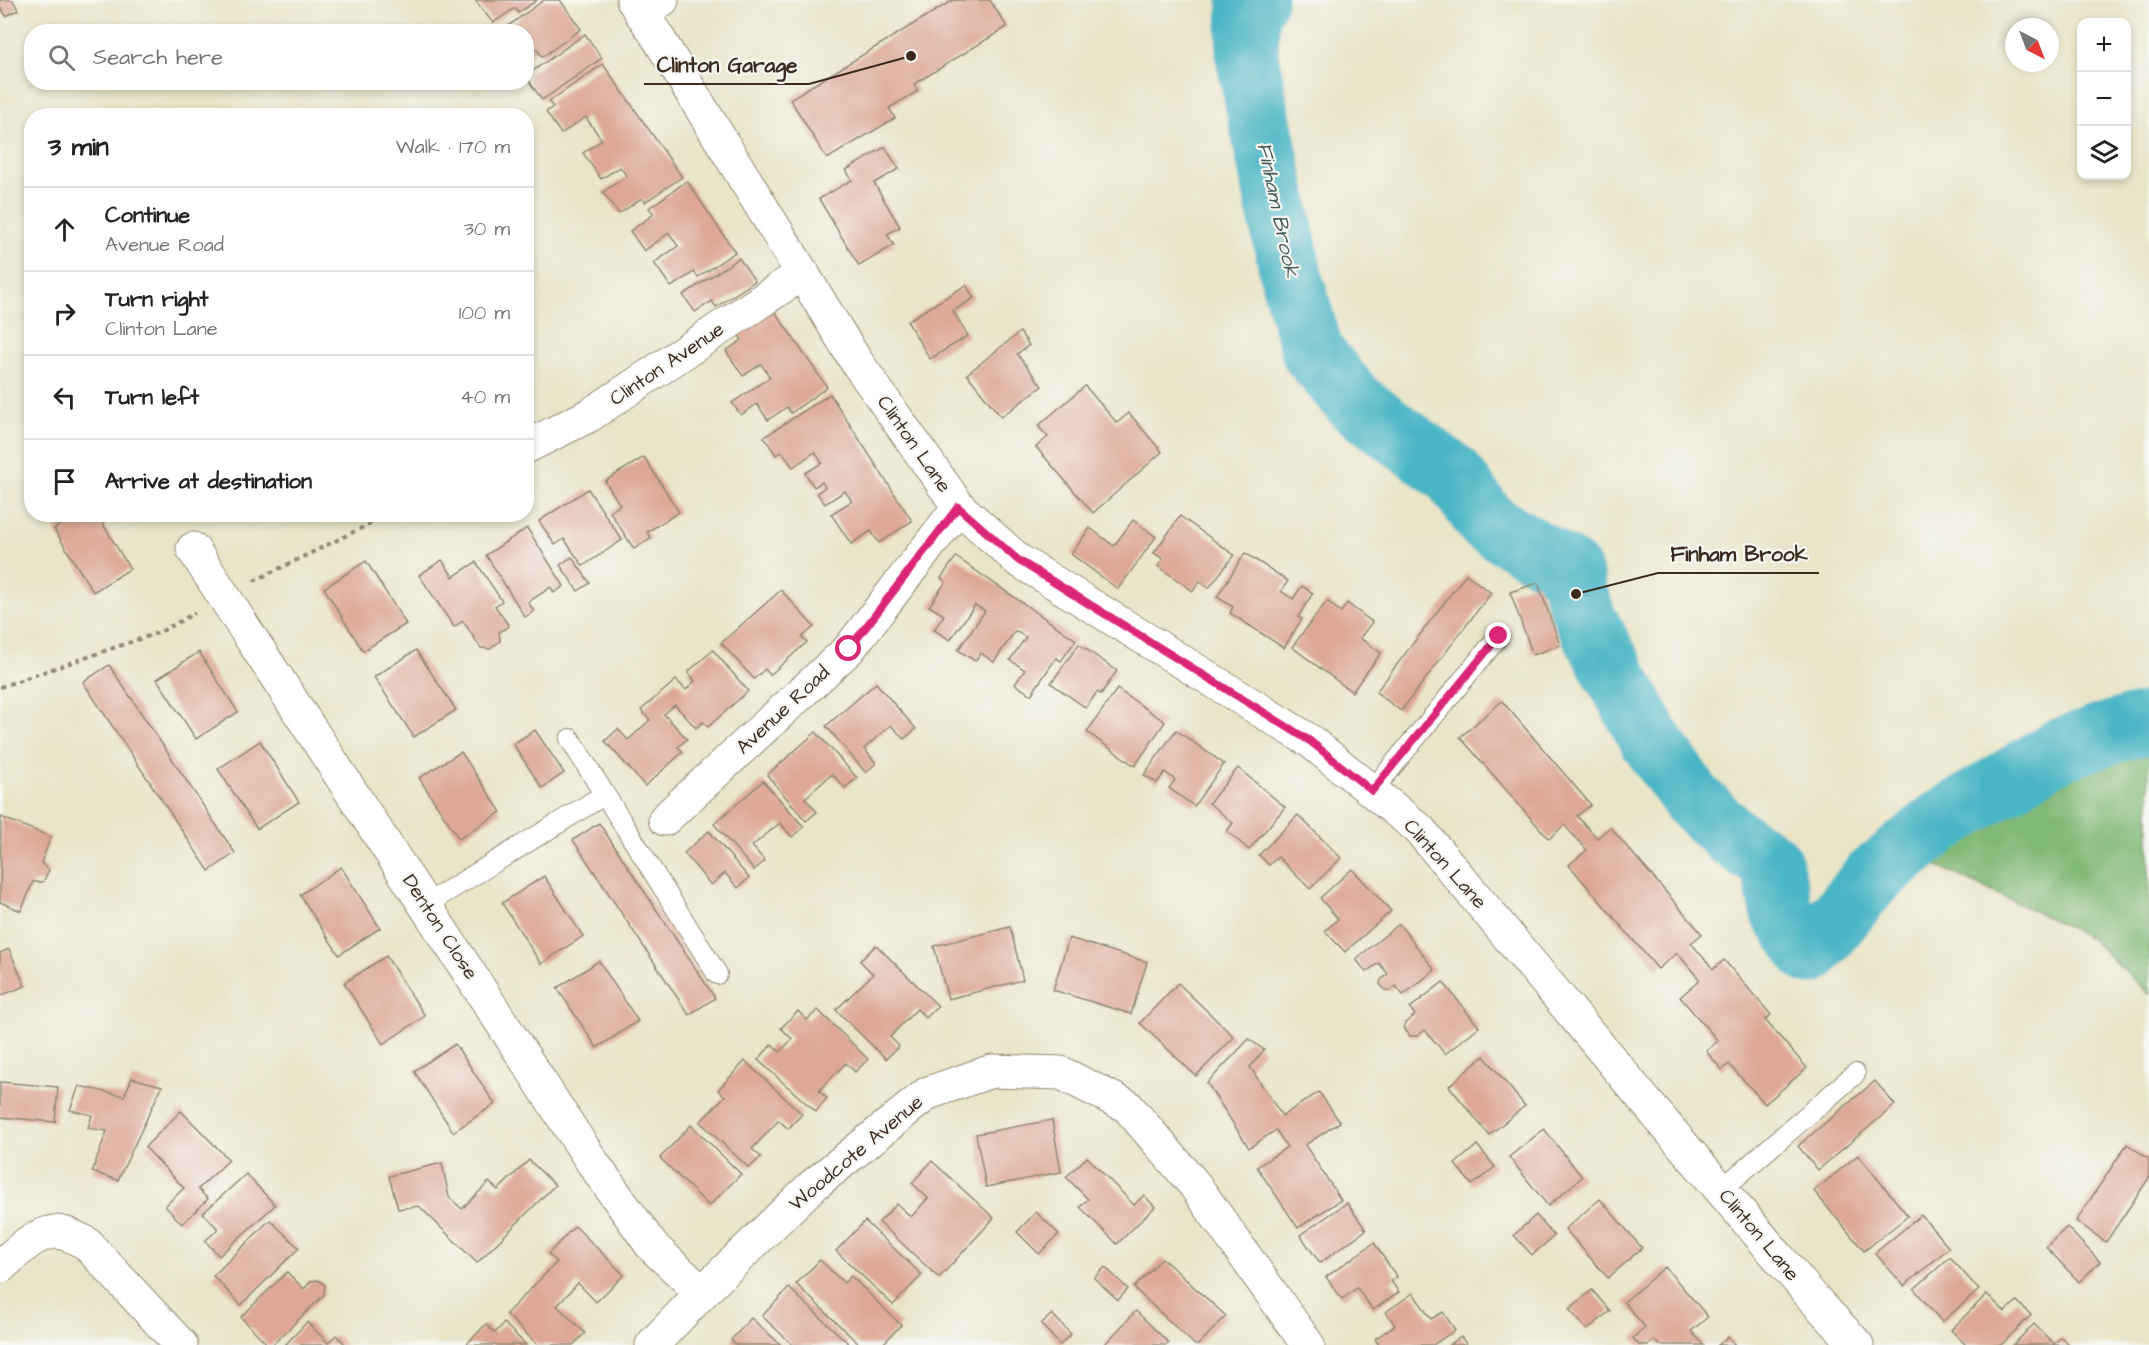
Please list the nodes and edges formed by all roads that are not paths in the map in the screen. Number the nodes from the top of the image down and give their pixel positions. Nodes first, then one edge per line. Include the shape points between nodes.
1 (645, 4) edge
2 (803, 273) junction
3 (534, 443) edge
4 (958, 507) junction
5 (193, 549) dead end
6 (1499, 636) dead end
7 (570, 740) dead end
8 (1372, 791) junction
9 (604, 795) junction
10 (665, 819) dead end
11 (426, 905) junction
12 (717, 974) dead end
13 (1855, 1074) dead end
14 (1721, 1190) junction
15 (0, 1267) edge
16 (702, 1293) junction
17 (1303, 1343) edge
18 (181, 1345) edge
19 (651, 1345) edge
20 (1857, 1345) edge

1 - 2 street, Clinton Lane
2 - 3 street, Clinton Avenue via 590,415
2 - 4 street, Clinton Lane via 856,361
4 - 8 street, Clinton Lane via 1018,560 1310,741
4 - 10 street, Avenue Road via 849,649
5 - 11 street, Denton Close
6 - 8 lane
7 - 9 lane
8 - 14 street, Clinton Lane via 1419,830
9 - 11 lane
9 - 12 lane
11 - 16 street, Denton Close via 593,1163 652,1246
13 - 14 lane
14 - 20 street, Clinton Lane
15 - 18 street via 38,1238 54,1232 66,1234 86,1243
16 - 17 street, Woodcote Avenue via 811,1187 928,1093 992,1071 1061,1073 1127,1106 1194,1184
16 - 19 street, Woodcote Avenue

